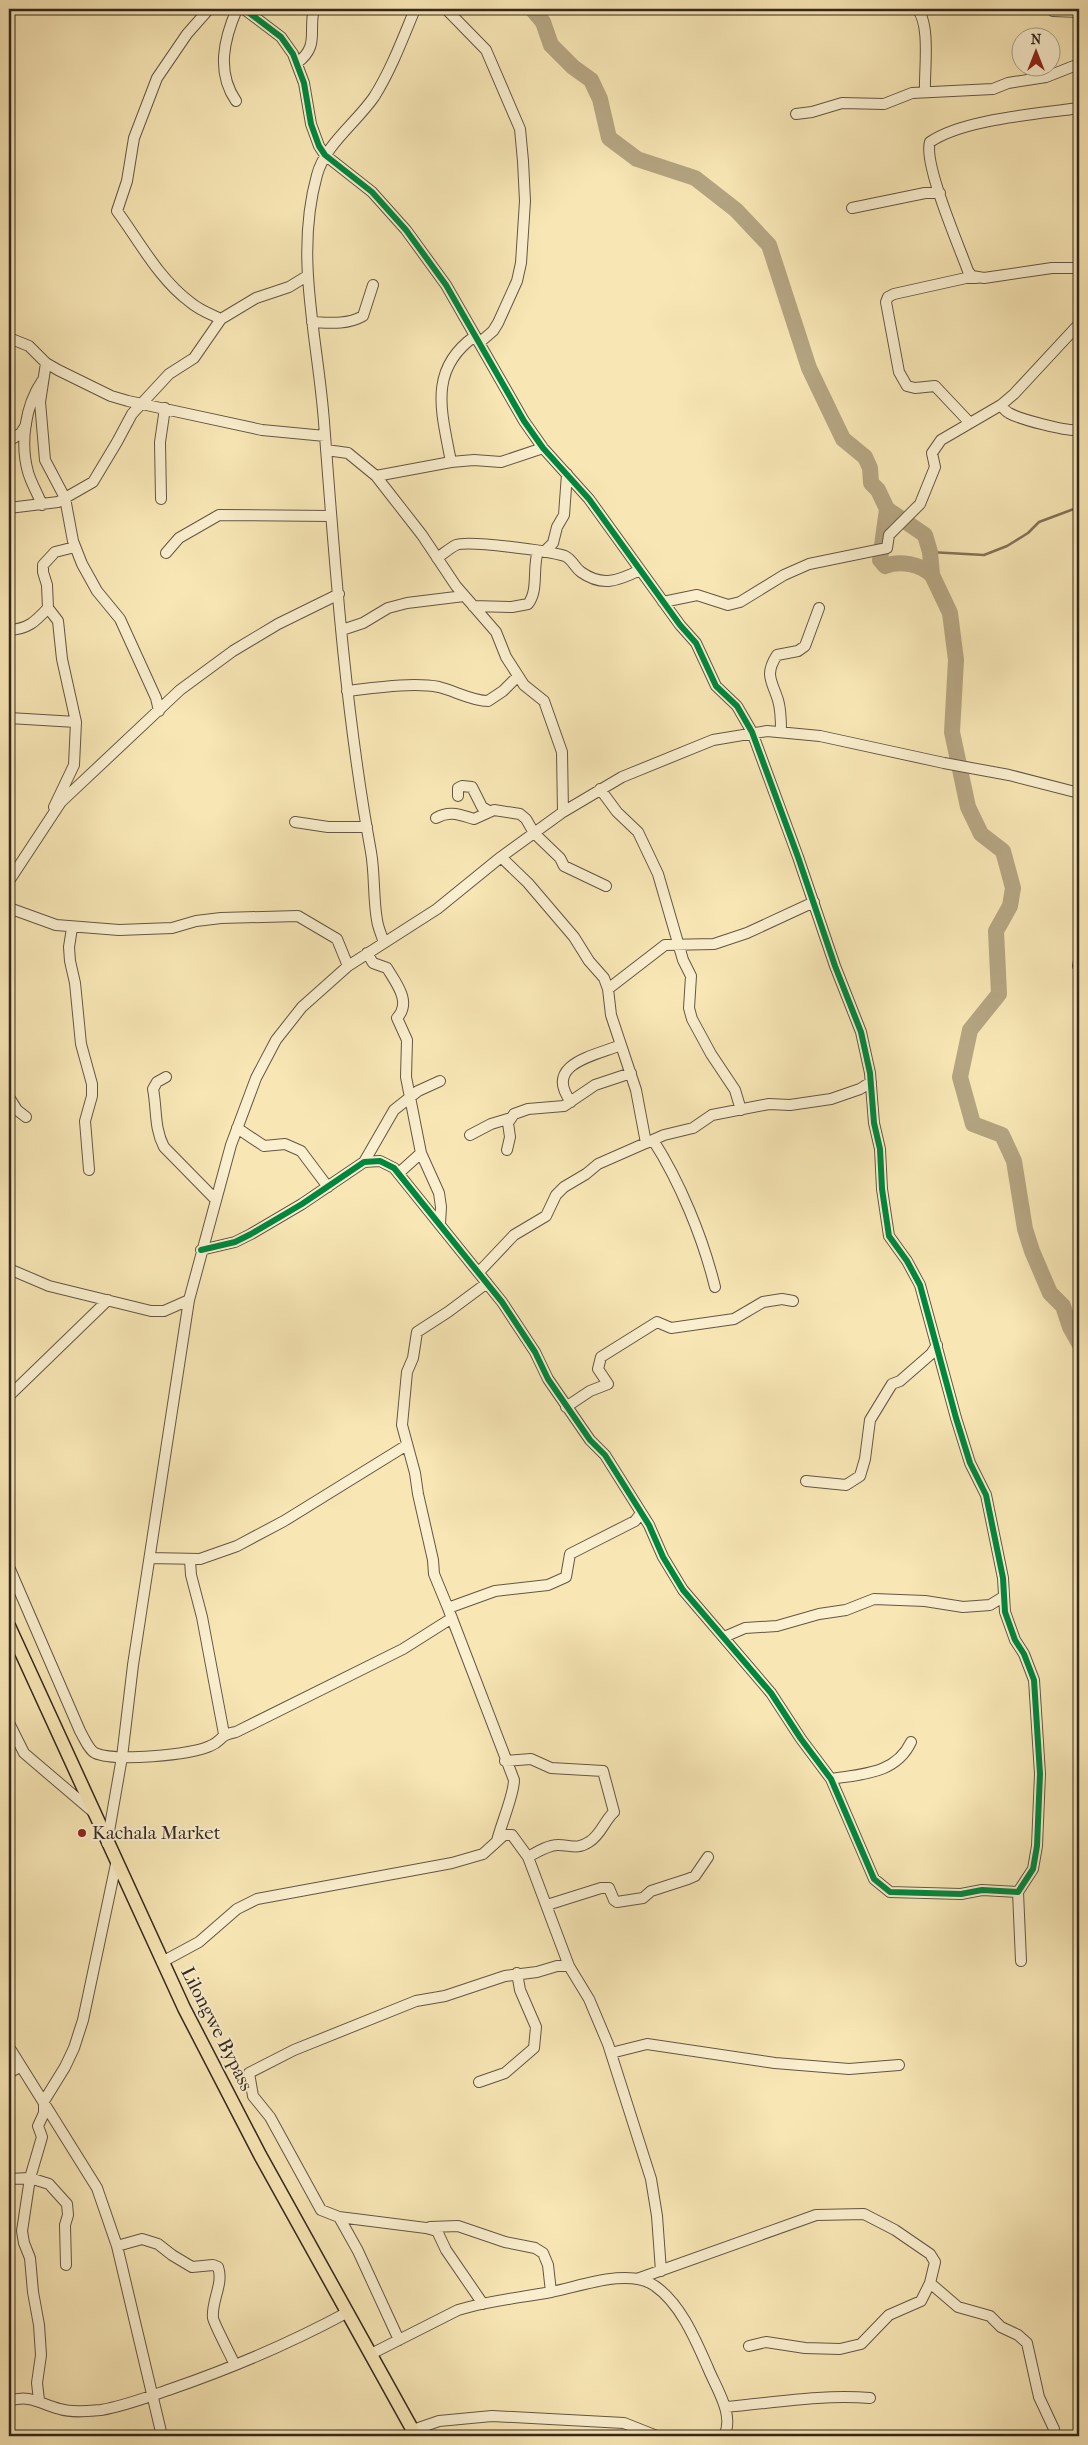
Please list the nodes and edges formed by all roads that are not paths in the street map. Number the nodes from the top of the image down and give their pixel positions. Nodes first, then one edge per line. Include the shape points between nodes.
1 (209, 9) edge
2 (237, 9) edge
3 (244, 9) edge
4 (314, 9) edge
5 (415, 9) edge
6 (446, 9) edge
7 (917, 9) edge
8 (1053, 12) dead end
9 (1079, 12) edge
10 (297, 63) junction
11 (1079, 64) edge
12 (925, 92) junction
13 (236, 101) dead end
14 (1079, 108) edge
15 (796, 114) dead end
16 (325, 155) junction
17 (940, 193) junction
18 (852, 208) dead end
19 (1079, 268) edge
20 (307, 276) junction
21 (978, 278) junction
22 (374, 285) dead end
23 (221, 319) junction
24 (312, 322) junction
25 (1079, 324) edge
26 (9, 338) edge
27 (477, 340) junction
28 (46, 363) junction
29 (42, 380) junction
30 (142, 403) junction
31 (1001, 405) junction
32 (165, 408) junction
33 (970, 423) junction
34 (27, 424) junction
35 (1079, 430) edge
36 (325, 436) junction
37 (9, 440) edge
38 (543, 448) junction
39 (326, 450) junction
40 (451, 462) junction
41 (567, 474) junction
42 (376, 476) junction
43 (65, 498) junction
44 (161, 499) dead end
45 (42, 505) junction
46 (9, 508) edge
47 (330, 516) junction
48 (75, 547) junction
49 (542, 552) junction
50 (166, 553) dead end
51 (437, 558) junction
52 (640, 570) junction
53 (339, 594) junction
54 (464, 596) junction
55 (663, 602) junction
56 (473, 606) junction
57 (48, 608) junction
58 (819, 608) dead end
59 (9, 630) edge
60 (342, 630) junction
61 (518, 676) junction
62 (347, 692) junction
63 (158, 710) junction
64 (9, 718) edge
65 (76, 722) junction
66 (781, 731) junction
67 (752, 732) junction
68 (600, 789) junction
69 (1079, 793) edge
70 (458, 796) dead end
71 (489, 811) junction
72 (563, 812) junction
73 (436, 818) dead end
74 (49, 820) junction
75 (295, 822) dead end
76 (367, 827) junction
77 (534, 833) junction
78 (501, 857) junction
79 (9, 881) edge
80 (606, 886) dead end
81 (814, 902) junction
82 (9, 908) edge
83 (72, 928) junction
84 (384, 943) junction
85 (679, 944) junction
86 (367, 953) junction
87 (348, 966) junction
88 (608, 989) junction
89 (621, 1045) junction
90 (630, 1073) junction
91 (166, 1077) dead end
92 (440, 1081) dead end
93 (871, 1082) junction
94 (9, 1097) edge
95 (409, 1098) junction
96 (572, 1102) junction
97 (741, 1110) junction
98 (26, 1116) dead end
99 (511, 1118) junction
100 (237, 1128) junction
101 (470, 1135) dead end
102 (650, 1142) junction
103 (507, 1150) dead end
104 (421, 1153) junction
105 (364, 1162) junction
106 (89, 1170) dead end
107 (400, 1172) junction
108 (328, 1187) junction
109 (215, 1199) junction
110 (440, 1224) junction
111 (201, 1250) junction
112 (9, 1269) edge
113 (479, 1272) junction
114 (487, 1283) junction
115 (715, 1287) dead end
116 (108, 1300) junction
117 (188, 1300) junction
118 (793, 1301) dead end
119 (937, 1345) junction
120 (9, 1396) edge
121 (566, 1407) junction
122 (407, 1445) junction
123 (806, 1480) dead end
124 (641, 1513) junction
125 (150, 1558) junction
126 (190, 1560) junction
127 (9, 1567) edge
128 (1004, 1597) junction
129 (448, 1608) junction
130 (452, 1618) junction
131 (9, 1626) edge
132 (724, 1637) junction
133 (9, 1723) edge
134 (224, 1734) junction
135 (911, 1742) dead end
136 (122, 1757) junction
137 (505, 1761) junction
138 (831, 1779) junction
139 (92, 1811) junction
140 (497, 1840) junction
141 (106, 1843) junction
142 (528, 1857) junction
143 (708, 1858) dead end
144 (116, 1864) junction
145 (1018, 1892) junction
146 (547, 1905) junction
147 (1021, 1961) dead end
148 (162, 1962) junction
149 (569, 1966) junction
150 (517, 1974) junction
151 (9, 2047) edge
152 (611, 2053) junction
153 (900, 2064) dead end
154 (21, 2066) junction
155 (9, 2073) edge
156 (478, 2082) dead end
157 (44, 2101) junction
158 (30, 2178) junction
159 (9, 2179) edge
160 (339, 2217) junction
161 (426, 2228) junction
162 (117, 2246) junction
163 (66, 2264) dead end
164 (660, 2271) junction
165 (637, 2279) junction
166 (930, 2283) junction
167 (551, 2292) junction
168 (483, 2304) junction
169 (348, 2312) junction
170 (399, 2340) junction
171 (749, 2346) dead end
172 (371, 2354) junction
173 (235, 2365) junction
174 (152, 2396) junction
175 (870, 2398) dead end
176 (39, 2400) junction
177 (9, 2401) edge
178 (725, 2407) junction
179 (415, 2433) edge
180 (162, 2436) edge
181 (657, 2436) edge
182 (724, 2436) edge
183 (1054, 2436) edge

1 - 23 street via 187,34 157,78 134,138 128,181 117,211 181,295
2 - 13 street via 230,25 224,62 228,89
3 - 10 street via 281,36
4 - 10 street via 310,48
5 - 16 street via 375,95
6 - 27 street via 486,50 520,129 523,161 525,201 517,281 493,331
7 - 12 street via 925,29
8 - 9 street
10 - 16 street via 311,124
11 - 12 street via 1046,77 1008,83 993,89
12 - 15 street via 912,93 884,104 842,103
14 - 17 street via 1020,116 939,136 930,142 928,150
16 - 20 street via 311,204
16 - 27 street via 372,192 406,230 446,285
17 - 18 street
17 - 21 street via 968,271
19 - 21 street via 1052,268
20 - 23 street via 289,288 256,298
20 - 24 street
21 - 33 street via 894,294 886,302 899,372 907,386 935,386
22 - 24 street via 363,316 354,321 333,324
23 - 30 street via 194,358 169,374
24 - 36 street
25 - 31 street
26 - 28 street via 29,346
27 - 38 street
27 - 40 street via 459,350 449,363 441,389 443,423
28 - 29 street
28 - 30 street via 111,396
29 - 34 street via 31,398
29 - 43 street via 40,402 45,460
30 - 32 street
30 - 43 street via 132,414 93,482
31 - 33 street
31 - 35 street via 1006,412 1018,418
32 - 36 street via 262,430
32 - 44 street via 160,442
33 - 55 street via 935,446 932,453 935,466 920,504 890,536 886,548 809,564 784,574 740,602 728,605 697,596
34 - 37 street via 21,433
34 - 45 street via 28,472
36 - 39 street
38 - 40 street via 502,462
38 - 41 street
39 - 42 street via 348,453
39 - 47 street
40 - 42 street
41 - 49 street via 564,515 553,543
41 - 52 street
42 - 51 street
43 - 45 street
43 - 48 street
45 - 46 street
47 - 50 street via 219,515 179,538
47 - 53 street
48 - 57 street via 55,552 43,565
48 - 63 street via 97,591 120,619 156,698
49 - 51 street via 462,544
49 - 52 street via 570,558 580,571 598,581 620,580
49 - 56 street via 534,566 533,598 528,604
51 - 54 street
52 - 55 street
53 - 60 street
53 - 63 street via 278,624 216,661
54 - 56 street
54 - 60 street via 397,606
55 - 67 street via 696,643 716,686 737,706
56 - 61 street via 496,632
57 - 59 street via 31,626
57 - 65 street via 58,621 62,659
58 - 66 street via 805,646 798,651 777,655 772,664 770,683 778,699
60 - 62 street
61 - 62 street via 488,701 426,686
61 - 72 street via 544,701 558,736 562,752
62 - 76 street
63 - 74 street via 61,802
64 - 65 street
65 - 74 street via 74,765
66 - 67 street
66 - 69 street via 828,737
67 - 68 street via 699,744
67 - 81 street
68 - 72 street
68 - 85 street via 638,832 658,874
70 - 71 street via 458,788 472,787 482,807
71 - 73 street via 474,819 456,813 445,813
71 - 77 street via 520,814
72 - 77 street
74 - 79 street
75 - 76 street via 328,828
76 - 84 street via 377,920
77 - 78 street
77 - 80 street via 564,866
78 - 84 street via 437,909
78 - 88 street via 528,883 574,938 604,978
81 - 85 street via 720,943
81 - 93 street via 861,1032
82 - 83 street
83 - 87 street via 141,930 172,928 222,918 291,915 306,919 337,939
83 - 106 street via 70,962 81,1044 92,1084 85,1121
84 - 86 street
85 - 88 street via 665,945
85 - 97 street via 691,976 689,1008 692,1019 735,1090
86 - 87 street
86 - 95 street via 373,963 387,968 404,1000 397,1018 407,1040
87 - 100 street via 314,995 276,1040 256,1078
88 - 89 street via 611,1015
89 - 90 street
89 - 96 street via 567,1068 562,1079 563,1090
90 - 96 street via 602,1082
90 - 102 street
91 - 109 street via 153,1089 160,1140
92 - 95 street
93 - 97 street via 832,1099 790,1105 769,1104
93 - 119 street via 889,1236 920,1285
94 - 98 street via 17,1110
95 - 104 street
95 - 105 street via 391,1114
96 - 99 street via 564,1106 522,1110
97 - 102 street via 712,1115 693,1128
99 - 101 street
99 - 103 street
100 - 108 street via 264,1146 285,1144 300,1151
100 - 109 street
102 - 113 street via 598,1164 564,1186 546,1216 514,1235
102 - 115 street via 664,1156 698,1231
104 - 107 street
104 - 110 street via 439,1193
105 - 107 street via 380,1161
105 - 108 street
107 - 110 street
108 - 111 street via 235,1242
109 - 111 street
110 - 113 street
111 - 117 street
112 - 116 street via 49,1286
113 - 114 street
114 - 121 street via 535,1352
114 - 122 street via 417,1332 407,1372 402,1416
116 - 117 street via 151,1311 164,1311
116 - 120 street
117 - 125 street
118 - 121 street via 763,1302 734,1319 671,1328 657,1322 601,1357 598,1369 608,1384 590,1391
119 - 123 street via 900,1381 892,1384 870,1420 866,1459 860,1476 846,1485
119 - 128 street via 970,1463 986,1495 1000,1558
121 - 124 street via 605,1456
122 - 126 street via 284,1521 237,1546 210,1557
122 - 129 street via 434,1574
124 - 129 street via 635,1521 570,1554 566,1577 548,1585 495,1592
124 - 132 street via 672,1572
125 - 126 street
125 - 136 street
126 - 134 street
127 - 136 street via 80,1731 93,1752
128 - 132 street via 990,1605 963,1607 925,1601 874,1599 846,1610 777,1626 745,1628
128 - 145 street via 1005,1612 1015,1640 1034,1680 1039,1754 1036,1858 1030,1877
129 - 130 street
130 - 134 street via 403,1649 236,1732
130 - 137 street
131 - 139 main road, Lilongwe Bypass
132 - 138 street via 771,1693
133 - 139 street via 24,1753
134 - 136 street via 212,1746 187,1752
135 - 138 street via 904,1756 878,1772
136 - 141 street
137 - 140 street via 514,1787
137 - 142 street via 531,1759 551,1768 603,1771 614,1812 590,1842 578,1848 558,1845
138 - 145 street via 874,1879 890,1892
139 - 141 main road, Lilongwe Bypass
140 - 142 street via 504,1835 512,1836
140 - 148 street via 483,1854 452,1862 257,1899 237,1908 199,1942
141 - 144 main road, Lilongwe Bypass
142 - 146 street
143 - 146 street via 695,1876 668,1888 651,1891 643,1898 617,1902 609,1888 601,1888
144 - 148 main road, Lilongwe Bypass
144 - 157 street via 83,2020 65,2068
145 - 147 street
146 - 149 street
148 - 169 main road, Lilongwe Bypass via 260,2155
149 - 150 street
149 - 152 street via 589,1998
150 - 156 street via 520,1990 536,2027 534,2048 505,2073
150 - 160 street via 393,2009 294,2050 249,2073 252,2096 270,2117 321,2210
151 - 154 street
152 - 153 street via 647,2044 775,2063 849,2068
152 - 164 street via 651,2179
154 - 155 street
154 - 157 street
157 - 158 street via 44,2113 38,2126 42,2137
157 - 162 street via 97,2188
158 - 159 street
158 - 163 street via 49,2184 67,2204 64,2226
158 - 176 street via 22,2231 30,2258 39,2325
160 - 161 street
160 - 170 street
161 - 167 street via 458,2226 535,2248 543,2253 548,2265
161 - 168 street via 437,2231 446,2250
162 - 173 street via 142,2239 158,2244 192,2267 218,2267 220,2280 213,2320
162 - 174 street
164 - 165 street
164 - 166 street via 816,2215 864,2214 930,2254 935,2262
165 - 167 street via 596,2282
165 - 178 street via 654,2285 674,2307 697,2344
166 - 171 street via 921,2301 889,2316 861,2344 840,2349 766,2342
166 - 183 street via 958,2307 990,2316 1027,2343 1039,2397 1054,2429
167 - 168 street
168 - 170 street via 458,2310
169 - 172 main road, Lilongwe Bypass
169 - 173 street via 307,2335
170 - 172 street
172 - 179 main road, Lilongwe Bypass
173 - 174 street
174 - 176 street via 121,2407 99,2410 60,2409
174 - 180 street
175 - 178 street via 786,2400
176 - 177 street
178 - 182 street
179 - 181 street via 439,2421 492,2416 624,2423

